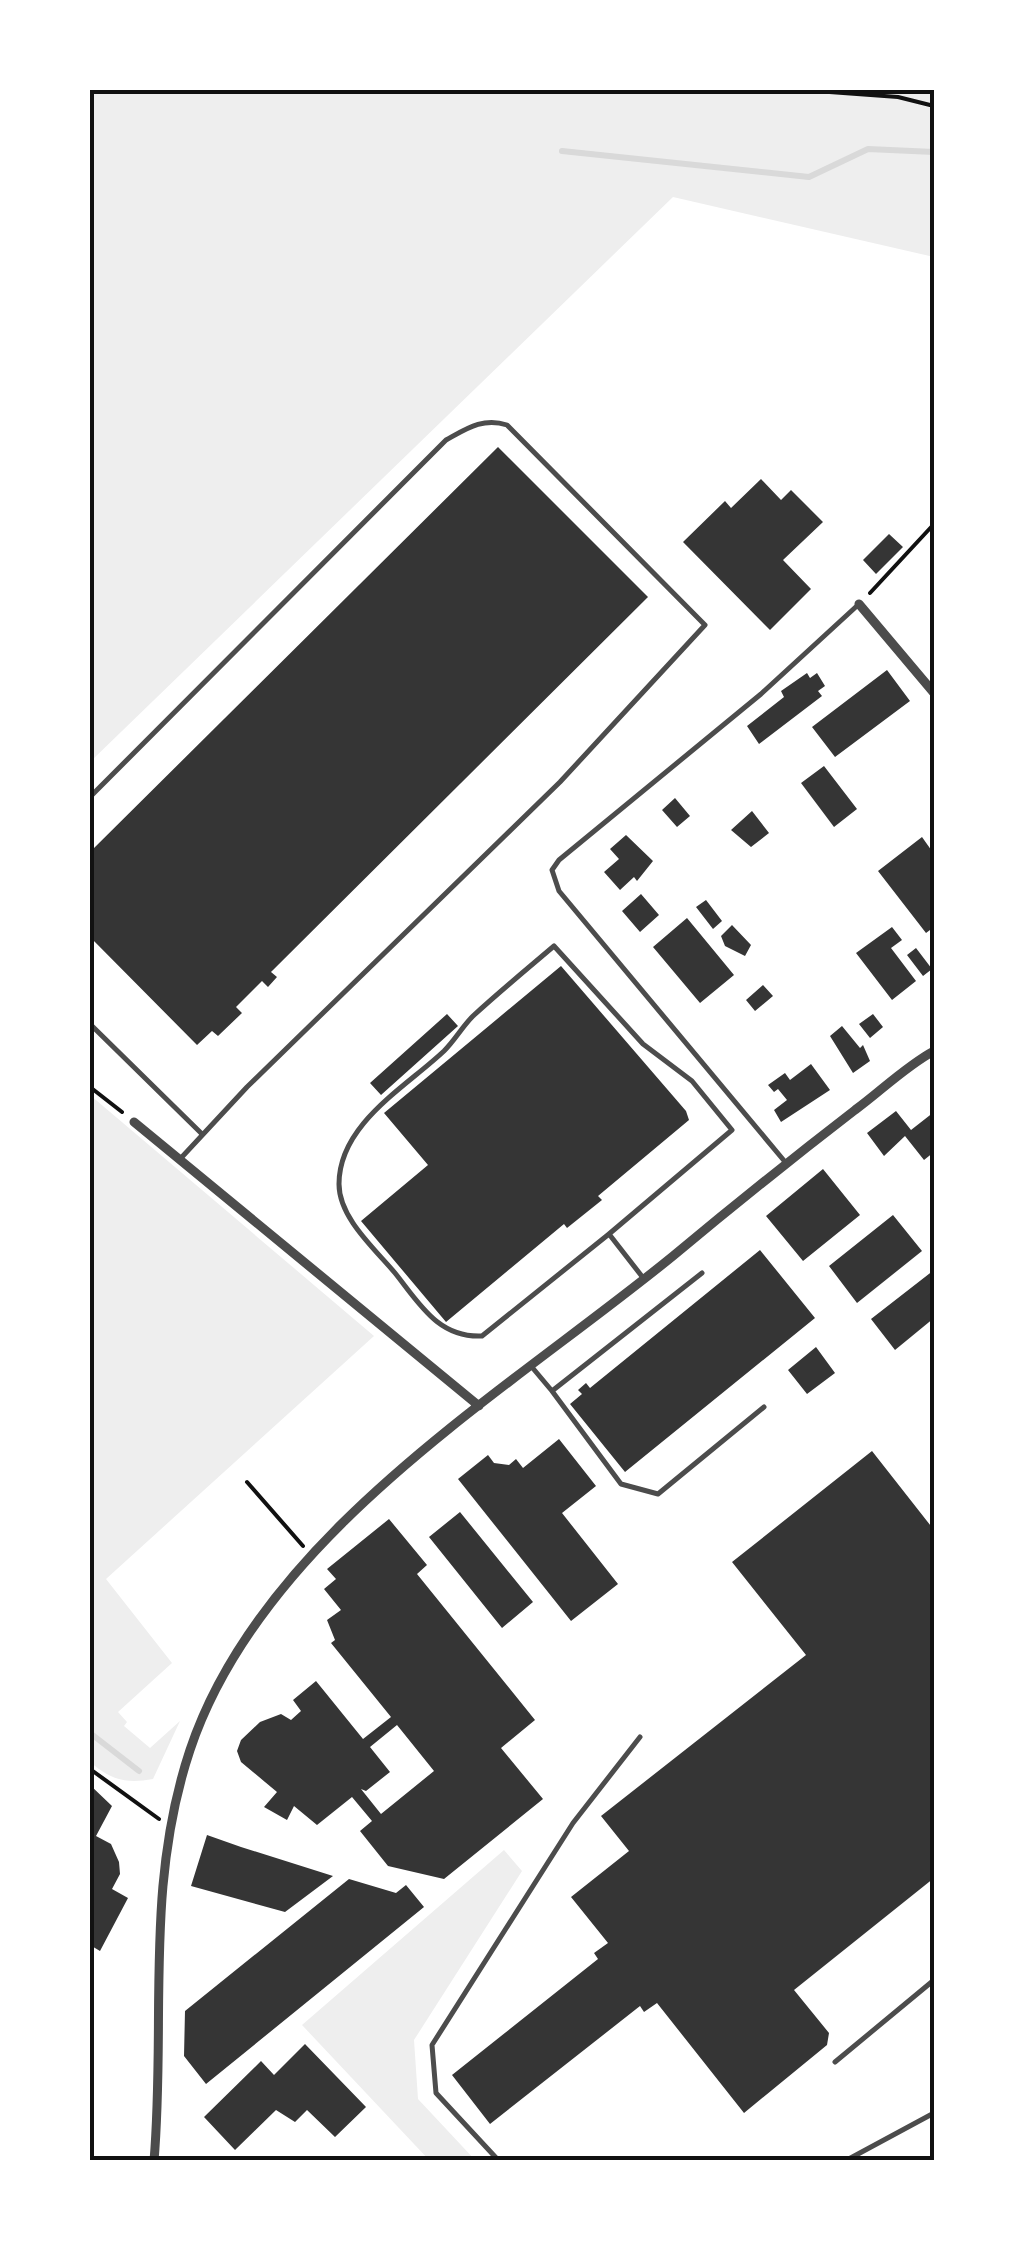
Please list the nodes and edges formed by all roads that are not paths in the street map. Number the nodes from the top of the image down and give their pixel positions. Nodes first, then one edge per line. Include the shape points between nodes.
1 (860, 604) joint
2 (934, 693) edge
3 (90, 797) edge
4 (90, 1024) edge
5 (934, 1051) edge
6 (134, 1122) road end
7 (202, 1134) junction
8 (181, 1158) junction
9 (786, 1163) junction
10 (609, 1234) junction
11 (702, 1272) dead end
12 (644, 1280) junction
13 (531, 1366) junction
14 (552, 1391) junction
15 (479, 1406) junction
16 (764, 1407) dead end
17 (640, 1737) dead end
18 (934, 1980) edge
19 (835, 2062) dead end
20 (934, 2113) edge
21 (154, 2161) edge
22 (499, 2161) edge
23 (845, 2161) edge

1 - 2 street
1 - 9 lane via 552,870 559,891
3 - 7 lane via 446,440 476,424 507,425 705,625 560,782
4 - 7 lane
5 - 9 street
6 - 8 street
7 - 8 lane
8 - 15 street
9 - 12 street
10 - 10 lane via 732,1130 692,1081 642,1044 554,946 363,1124 350,1143 339,1186 356,1226 434,1322 465,1337 482,1336
10 - 12 lane
11 - 14 lane
12 - 13 street
13 - 14 lane
13 - 15 street
14 - 16 lane via 621,1484 658,1494
15 - 21 street via 311,1555 270,1601 221,1676 191,1746 170,1824 158,1913
17 - 22 lane via 573,1823 432,2045 436,2093
18 - 19 lane
20 - 23 lane

